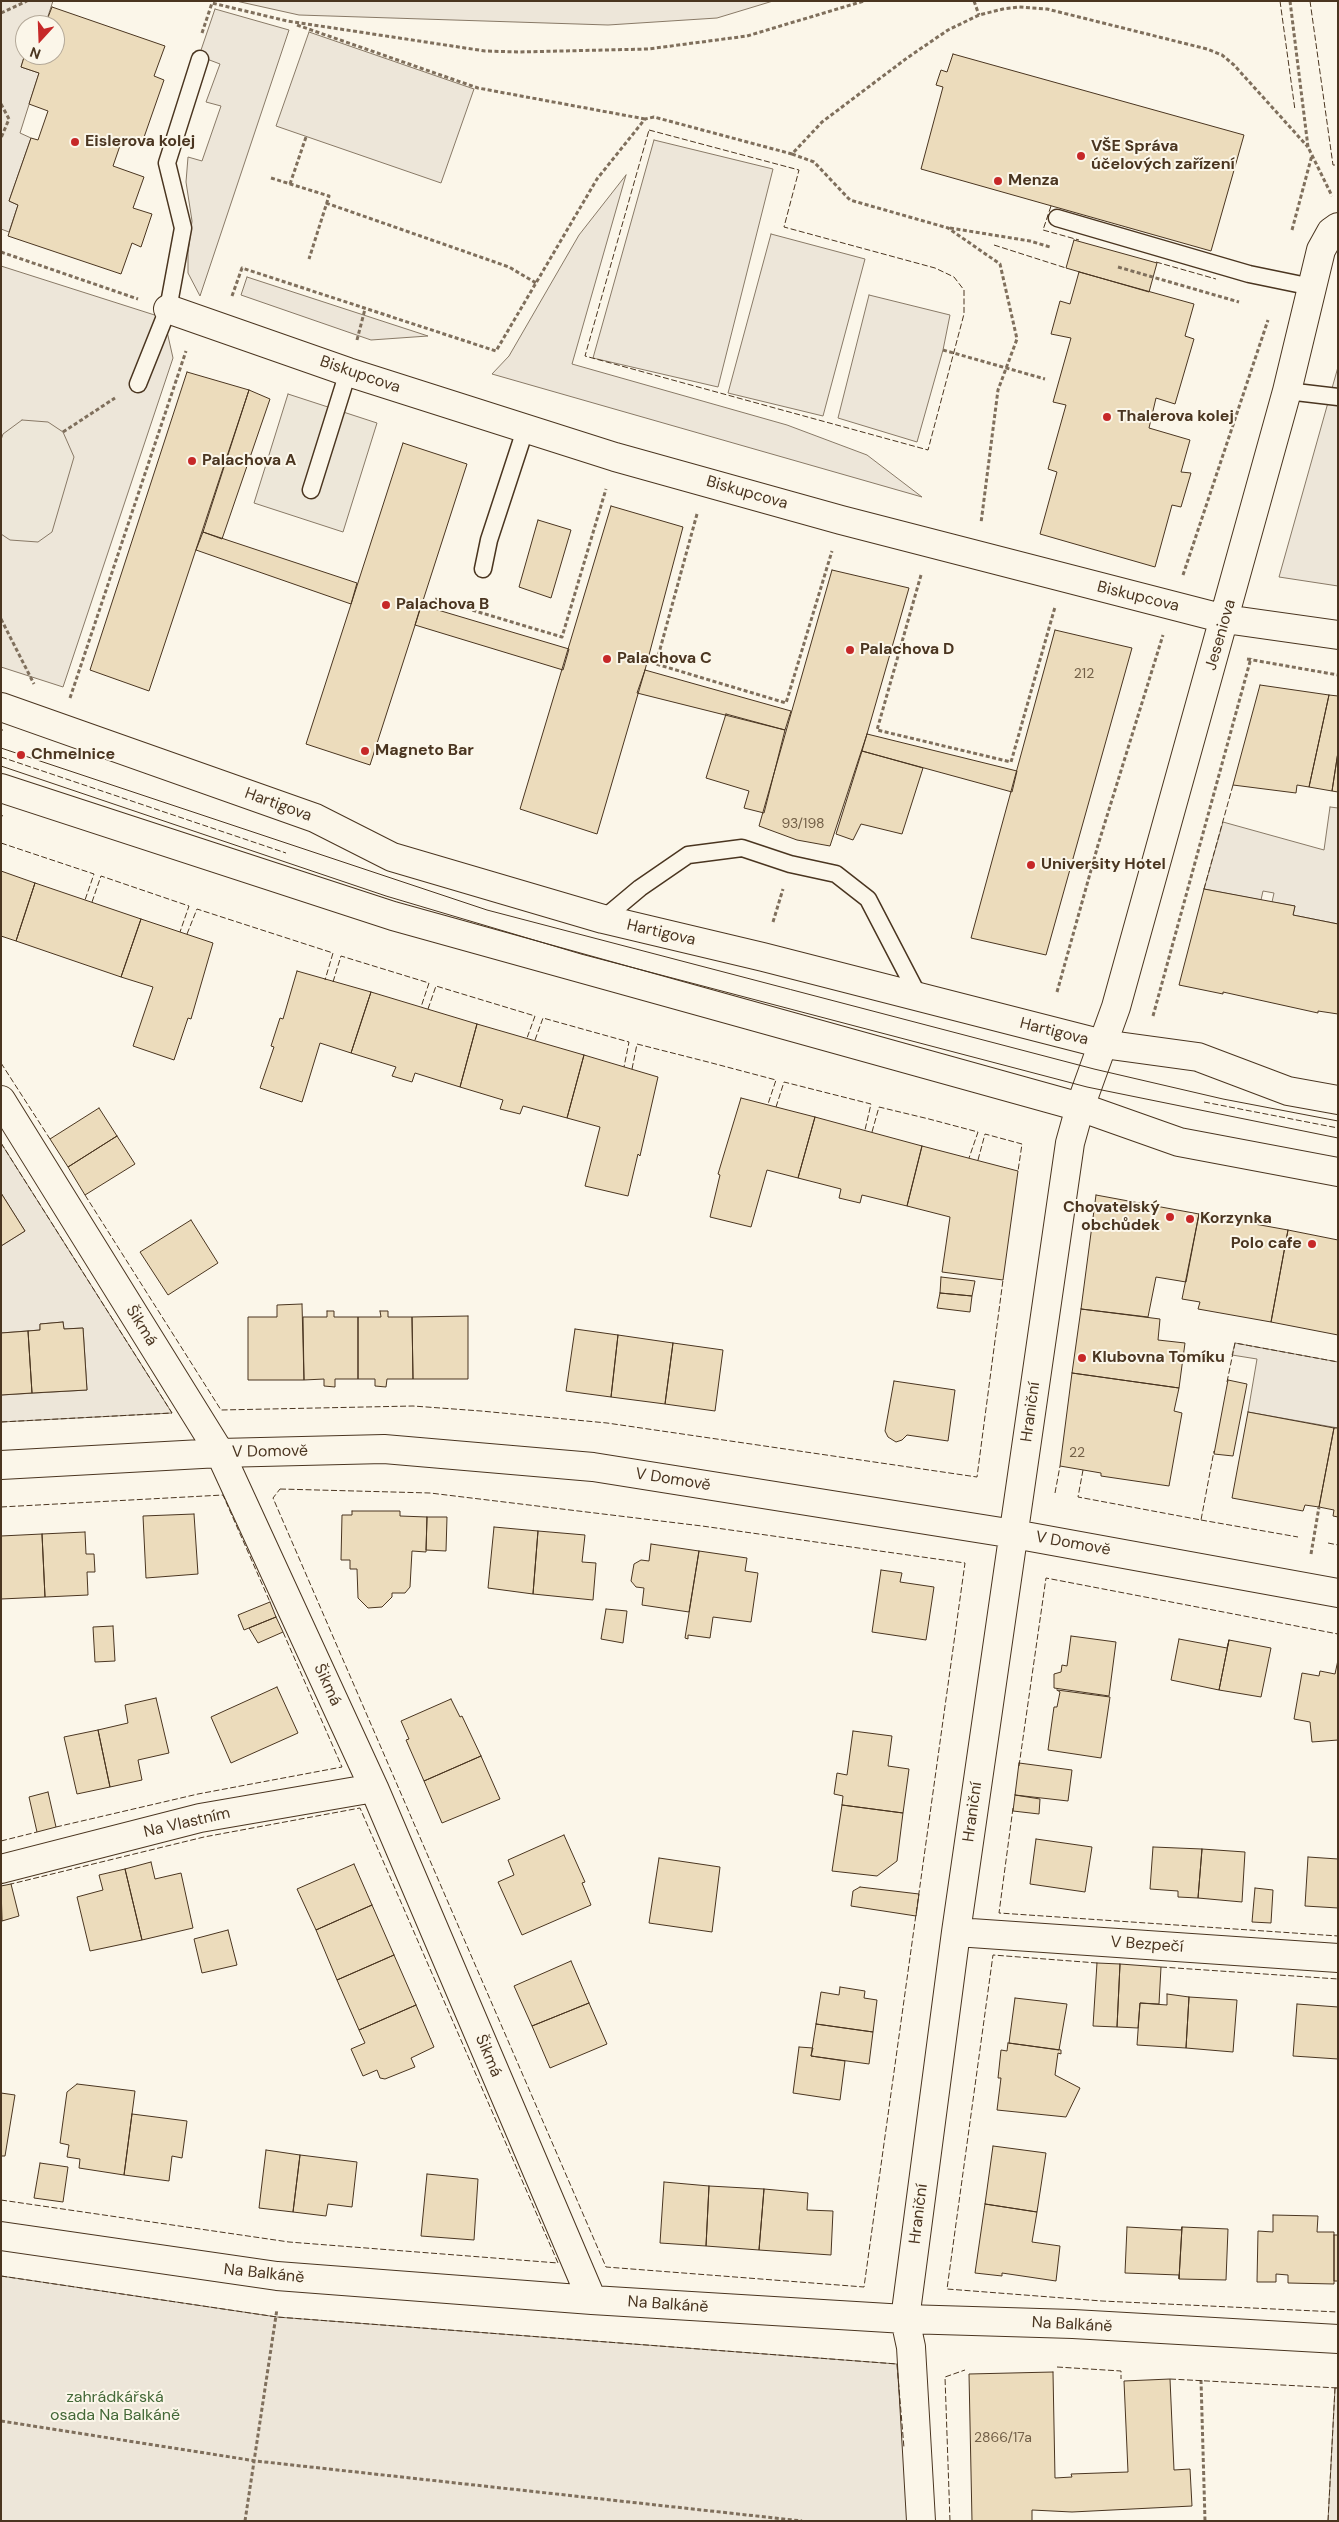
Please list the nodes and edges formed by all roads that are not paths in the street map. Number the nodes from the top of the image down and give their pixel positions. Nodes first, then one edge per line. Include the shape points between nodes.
1 (200, 59) road end
2 (1057, 218) dead end
3 (1338, 227) edge
4 (1312, 287) junction
5 (168, 309) junction
6 (348, 372) junction
7 (138, 384) road end
8 (1287, 391) junction
9 (1338, 397) edge
10 (525, 430) junction
11 (311, 490) dead end
12 (483, 568) dead end
13 (1225, 620) junction
14 (1338, 635) edge
15 (1, 707) edge
16 (1, 788) edge
17 (603, 919) junction
18 (919, 997) junction
19 (1103, 1044) junction
20 (1, 1100) edge
21 (1338, 1100) edge
22 (1080, 1107) junction
23 (1338, 1172) edge
24 (220, 1453) junction
25 (1, 1464) edge
26 (1014, 1534) junction
27 (1338, 1592) edge
28 (374, 1788) junction
29 (1, 1869) edge
30 (956, 1932) junction
31 (1338, 1958) edge
32 (1, 2236) edge
33 (592, 2300) junction
34 (905, 2320) junction
35 (1338, 2339) edge
36 (922, 2521) edge

1 - 5 lane via 167,163 183,228
2 - 4 lane via 1250,274
3 - 4 street, Jeseniova via 1331,232 1322,250
4 - 8 street, Jeseniova
5 - 6 street, Biskupcova
5 - 7 lane
6 - 10 street, Biskupcova
6 - 11 lane
8 - 9 lane
8 - 13 street, Jeseniova
10 - 12 lane
10 - 13 street, Biskupcova via 841,520
13 - 14 street, Biskupcova
13 - 19 street, Jeseniova
15 - 17 street, Hartigova via 315,818 392,857
16 - 22 street via 393,916
17 - 18 street, Hartigova
17 - 18 lane via 640,888 688,855 742,848 790,864 836,874 868,900
18 - 19 street, Hartigova
19 - 21 street, Hartigova via 1198,1057 1288,1091
19 - 22 street, Jeseniova
20 - 24 street, Šikmá
22 - 23 street via 1180,1142
22 - 26 street, Hraniční via 1070,1143
24 - 25 street, V Domově
24 - 26 street, V Domově via 384,1449 593,1467
24 - 28 street, Šikmá
26 - 27 street, V Domově
26 - 30 street, Hraniční
28 - 29 street, Na Vlastním via 200,1818
28 - 33 street, Šikmá
30 - 31 street, V Bezpečí
30 - 34 street, Hraniční
32 - 33 street, Na Balkáně via 277,2276
33 - 34 street, Na Balkáně
34 - 35 street, Na Balkáně via 1073,2324
34 - 36 street, Hraniční via 911,2347

